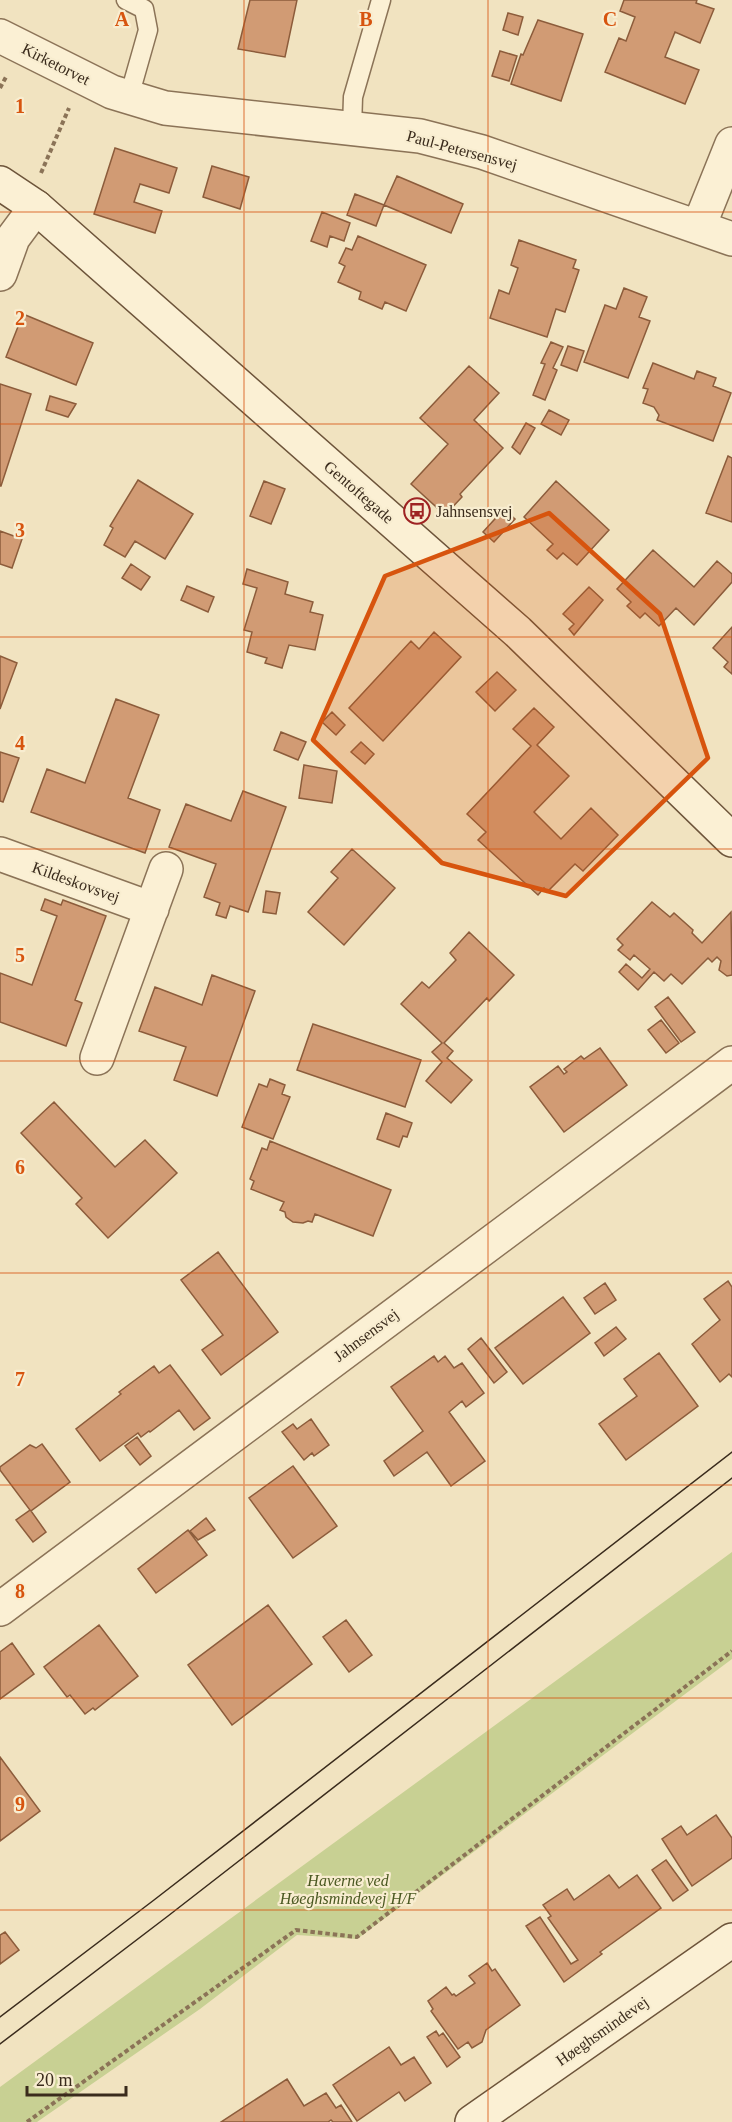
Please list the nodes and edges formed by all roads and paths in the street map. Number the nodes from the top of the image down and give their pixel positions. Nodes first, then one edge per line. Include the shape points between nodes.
1 (126, 0) edge
2 (381, 0) edge
3 (0, 36) edge
4 (82, 77) junction
5 (121, 95) junction
6 (352, 128) junction
7 (732, 144) edge
8 (0, 183) edge
9 (32, 205) junction
10 (699, 226) junction
11 (732, 239) edge
12 (0, 274) edge
13 (732, 840) edge
14 (0, 854) edge
15 (166, 869) dead end
16 (152, 909) junction
17 (97, 1058) dead end
18 (732, 1063) edge
19 (0, 1609) edge
20 (732, 1651) edge
21 (732, 1940) edge
22 (27, 2122) edge
23 (472, 2122) edge

1 - 5 lane via 144,9 148,30
2 - 6 lane via 353,97
3 - 4 street, Kirketorvet
4 - 5 street, Kirketorvet
4 - 9 path
5 - 6 street, Paul-Petersensvej via 165,108
6 - 10 street, Paul-Petersensvej via 420,136 482,152
7 - 10 street
8 - 9 street, Gentoftegade
9 - 12 street via 13,238
9 - 13 street, Gentoftegade via 518,632
10 - 11 street, Paul-Petersensvej
14 - 16 street, Kildeskovsvej
15 - 16 street
16 - 17 street
18 - 19 street, Jahnsensvej
20 - 22 path via 357,1937 296,1930
21 - 23 street, Høeghsmindevej

